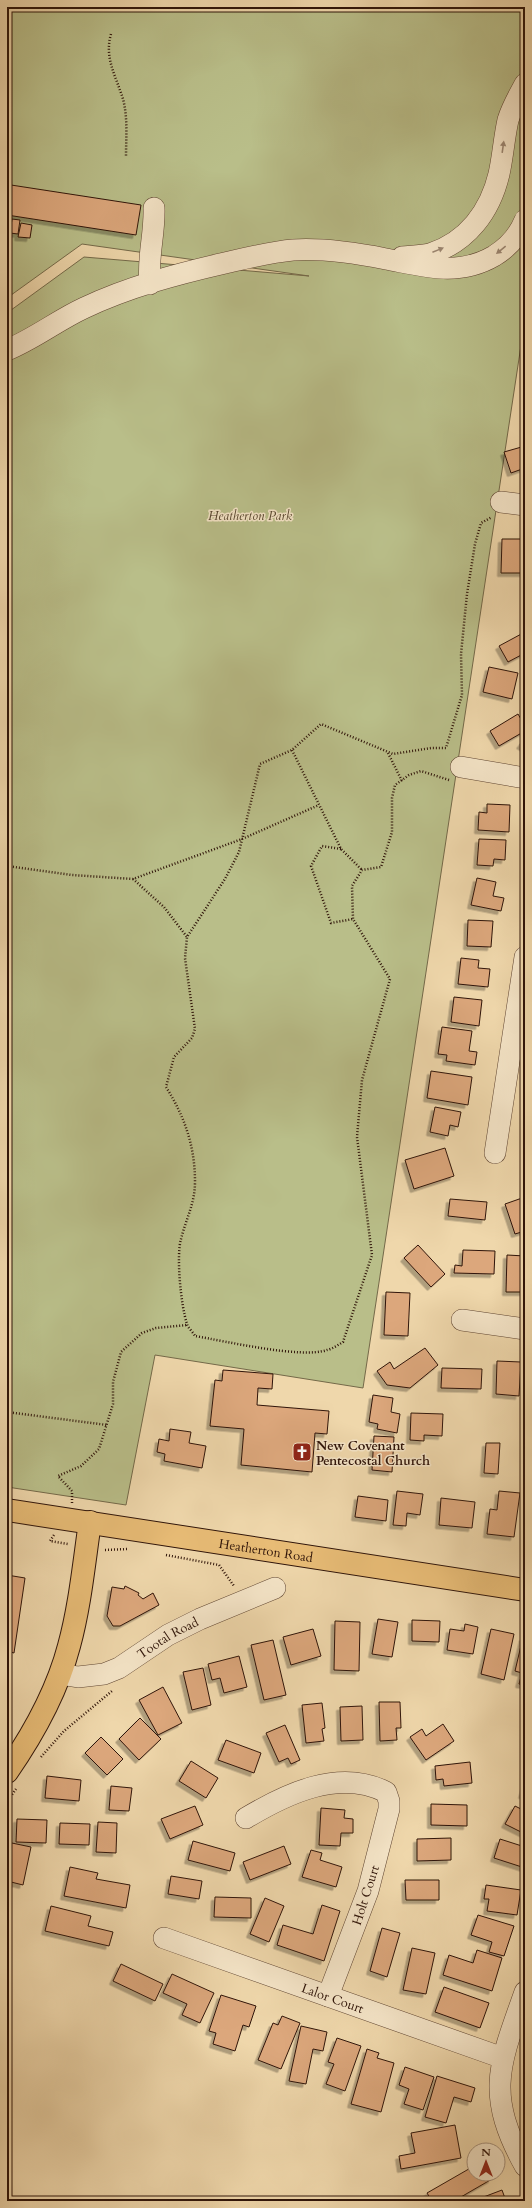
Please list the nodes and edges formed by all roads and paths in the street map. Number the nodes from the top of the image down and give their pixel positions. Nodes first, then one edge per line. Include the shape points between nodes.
1 (111, 34) dead end
2 (525, 84) edge
3 (126, 157) dead end
4 (154, 208) dead end
5 (525, 220) edge
6 (386, 259) junction
7 (150, 284) junction
8 (7, 350) edge
9 (525, 505) edge
10 (500, 509) joint
11 (292, 750) junction
12 (387, 752) junction
13 (457, 774) joint
14 (525, 778) edge
15 (402, 781) junction
16 (319, 805) junction
17 (242, 839) junction
18 (341, 849) junction
19 (7, 866) edge
20 (362, 870) junction
21 (133, 879) junction
22 (353, 919) junction
23 (187, 937) junction
24 (525, 957) edge
25 (495, 1154) dead end
26 (462, 1320) dead end
27 (187, 1325) junction
28 (525, 1329) edge
29 (7, 1412) edge
30 (107, 1425) junction
31 (7, 1510) edge
32 (64, 1518) junction
33 (90, 1522) junction
34 (86, 1547) junction
35 (135, 1550) dead end
36 (165, 1555) dead end
37 (238, 1586) dead end
38 (275, 1588) dead end
39 (525, 1590) edge
40 (60, 1674) junction
41 (114, 1690) dead end
42 (40, 1758) dead end
43 (13, 1764) edge
44 (7, 1802) edge
45 (246, 1818) dead end
46 (164, 1938) dead end
47 (525, 1992) edge
48 (328, 1996) junction
49 (503, 2058) junction
50 (525, 2166) edge

1 - 3 path via 108,46 109,61 123,100 127,122
6 -> 2 street via 428,254 450,245 470,230 484,213 494,194 509,118
4 - 7 street via 149,262
5 -> 6 street via 501,252 466,268 447,270 420,267
6 - 7 street via 323,250 293,250 260,255
7 - 8 street via 84,308
9 - 10 street
10 - 12 path via 481,524 475,544 462,654 462,695 446,748 398,754
11 - 12 path via 321,724
11 - 16 path
11 - 17 path via 260,764
12 - 15 path
13 - 14 street
13 - 15 path via 421,772 409,775
15 - 20 path via 396,785 392,798 392,832 381,867
16 - 17 path
16 - 18 path
17 - 21 path
17 - 23 path via 239,852 225,879
18 - 20 path
18 - 22 path via 322,846 311,866 331,924
19 - 21 path via 72,875
20 - 22 path via 352,886
21 - 23 path via 164,907
22 - 27 path via 390,978 362,1080 357,1137 372,1255 343,1342 326,1350 309,1353 196,1336
23 - 27 path via 185,958 195,1029 192,1038 174,1057 166,1087 188,1129 194,1156 195,1184 192,1209 181,1238 178,1256
24 - 25 street
26 - 28 street
27 - 30 path via 156,1328 142,1333 121,1352 113,1382 113,1404
29 - 30 path
30 - 32 path via 99,1449 81,1466 58,1476 72,1491 72,1505
31 - 32 main road, Heatherton Road
32 - 33 main road, Heatherton Road
32 - 34 path via 50,1541
33 - 34 main road
33 - 39 main road, Heatherton Road
34 - 35 path
34 - 40 main road via 73,1629
36 - 37 path via 219,1565 234,1586
38 - 40 street, Tootal Road via 187,1625 119,1668 104,1674 78,1677
40 - 43 main road via 42,1715
41 - 42 path via 64,1732
43 - 44 path
45 - 48 street, Holt Court via 263,1808 319,1785 355,1783 391,1789 389,1809 368,1891
46 - 48 street, Lalor Court
47 - 49 street
48 - 49 street, Lalor Court
49 - 50 street via 499,2086 504,2124

